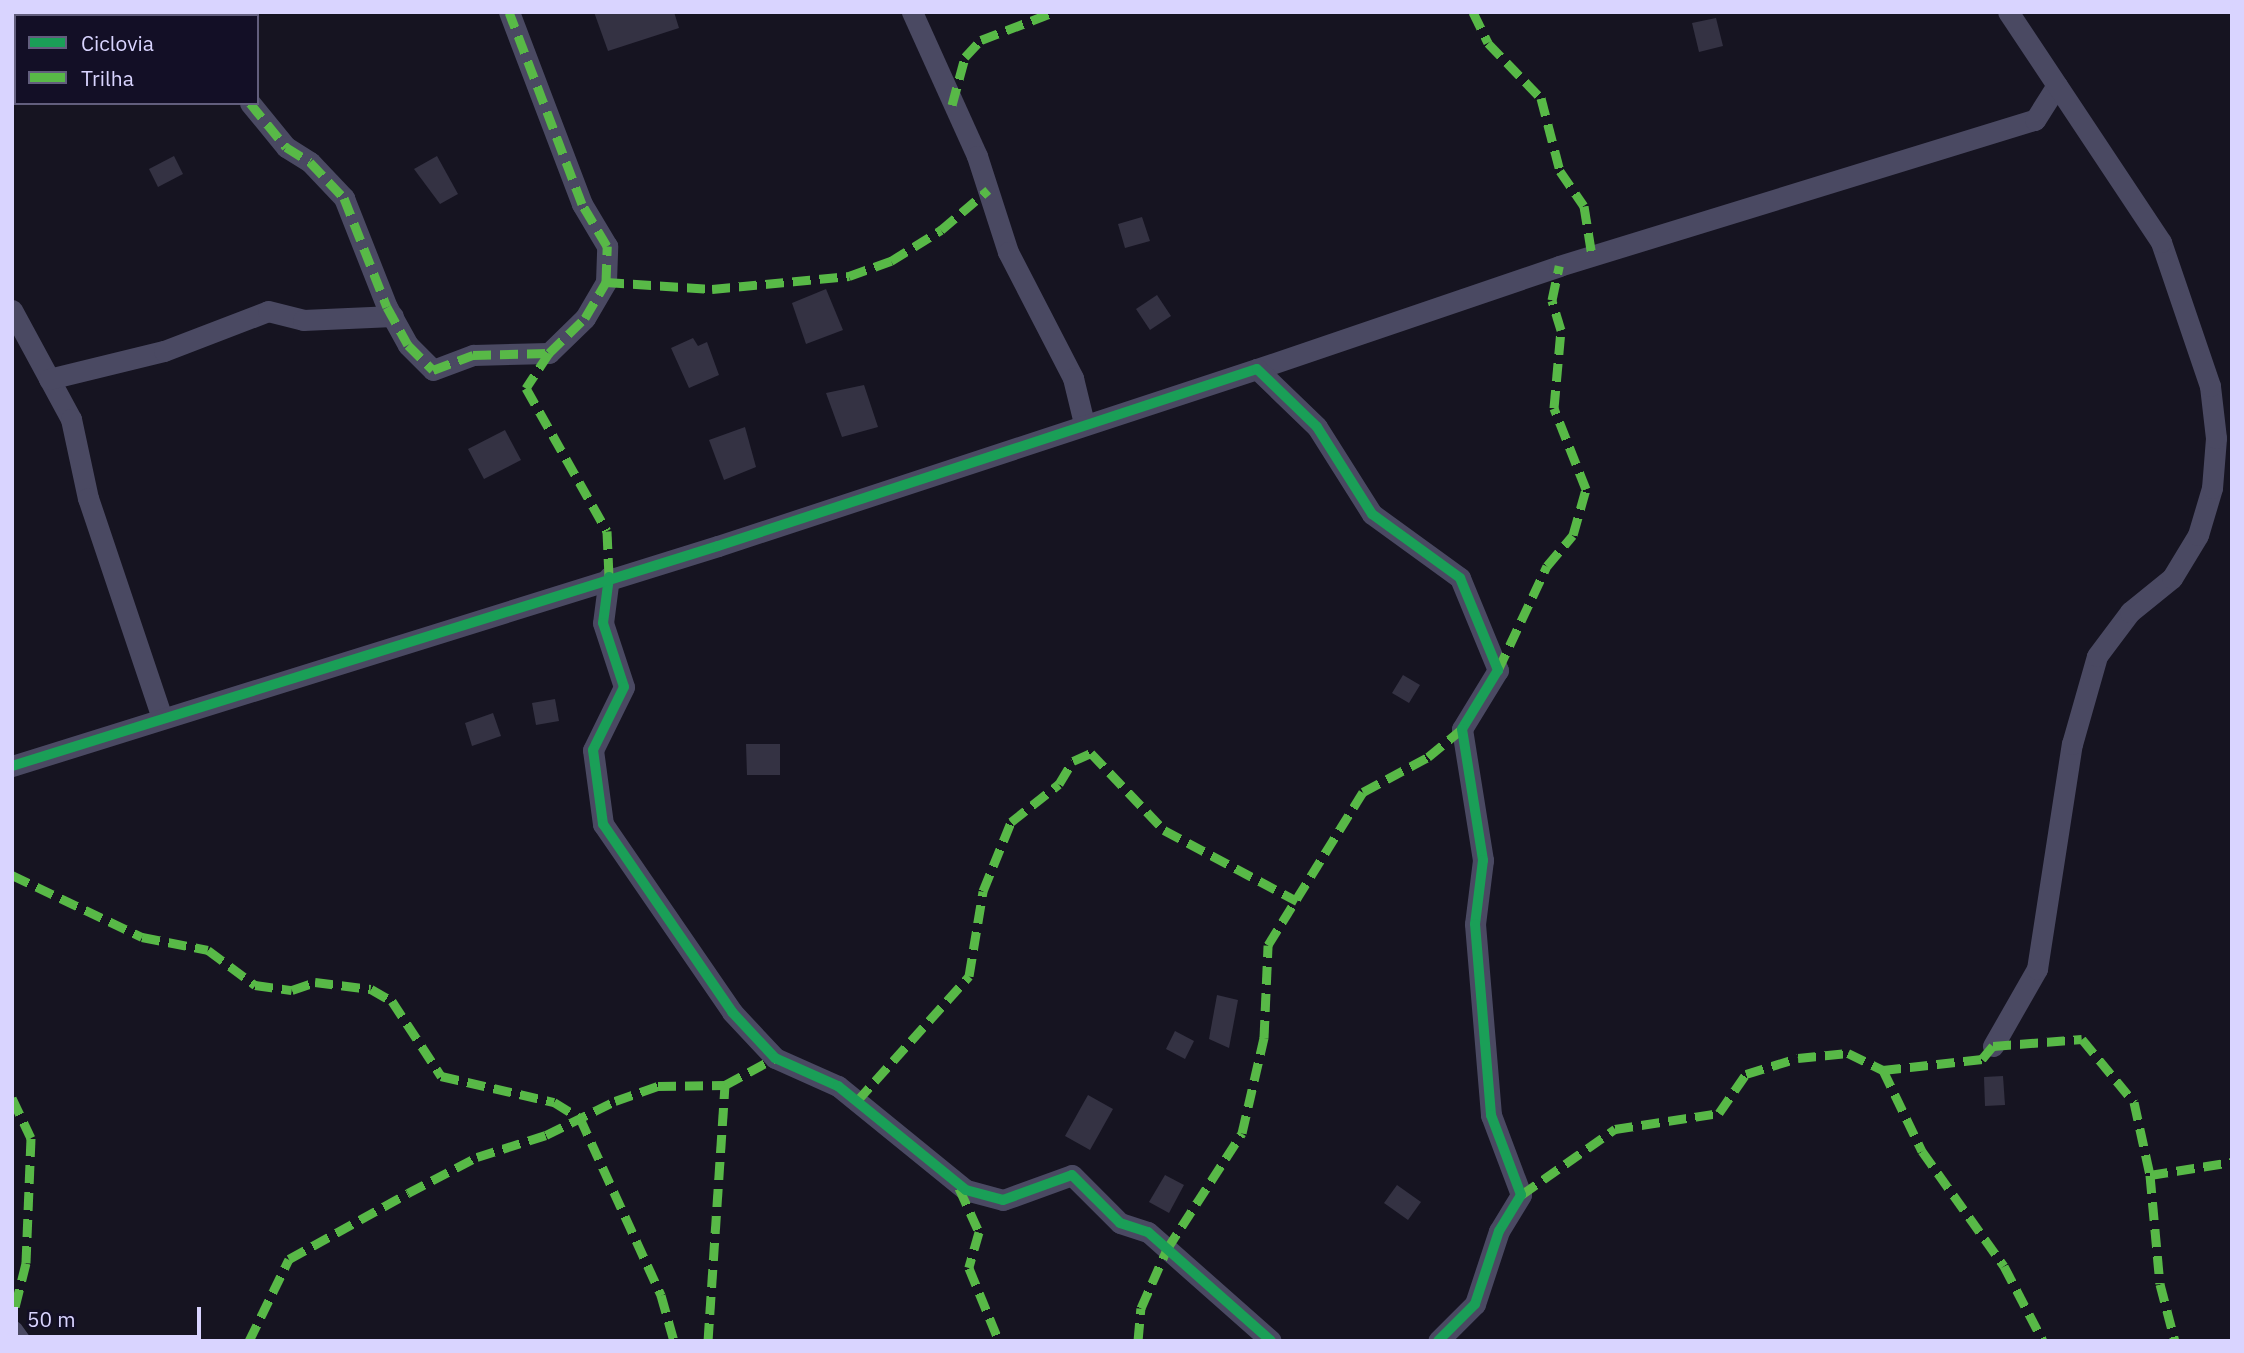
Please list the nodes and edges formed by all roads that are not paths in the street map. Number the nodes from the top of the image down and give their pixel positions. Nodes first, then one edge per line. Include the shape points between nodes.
1 (509, 12) edge
2 (912, 12) edge
3 (2008, 12) edge
4 (2057, 85) junction
5 (252, 105) edge
6 (12, 310) edge
7 (393, 316) junction
8 (1257, 369) junction
9 (49, 379) junction
10 (1084, 423) junction
11 (609, 577) junction
12 (162, 718) junction
13 (12, 766) edge
14 (1993, 1046) dead end
15 (12, 1331) edge
16 (20, 1341) edge
17 (1271, 1341) edge
18 (1438, 1341) edge

1 - 7 street via 582,204 607,246 606,282 585,318 549,353 472,355 433,370 408,345
2 - 10 street via 977,156 1008,252 1073,378
3 - 4 street
4 - 8 street via 2035,120 1559,266
4 - 14 street via 2161,242 2210,386 2216,438 2212,488 2198,535 2172,578 2130,612 2096,656 2072,744 2037,969
5 - 7 street via 286,147 344,198
6 - 9 street
7 - 9 street via 303,320 268,311 177,347
8 - 10 street
8 - 18 street via 1317,427 1372,513 1460,578 1498,670 1462,729 1482,860 1475,924 1491,1115 1521,1195 1499,1231 1475,1304
9 - 12 street via 71,419 89,499
10 - 11 street
11 - 12 street
11 - 17 street via 603,623 624,687 593,750 603,824 732,1012 775,1058 838,1086 966,1190 1003,1200 1072,1175 1120,1223 1148,1232
12 - 13 street
15 - 16 street

